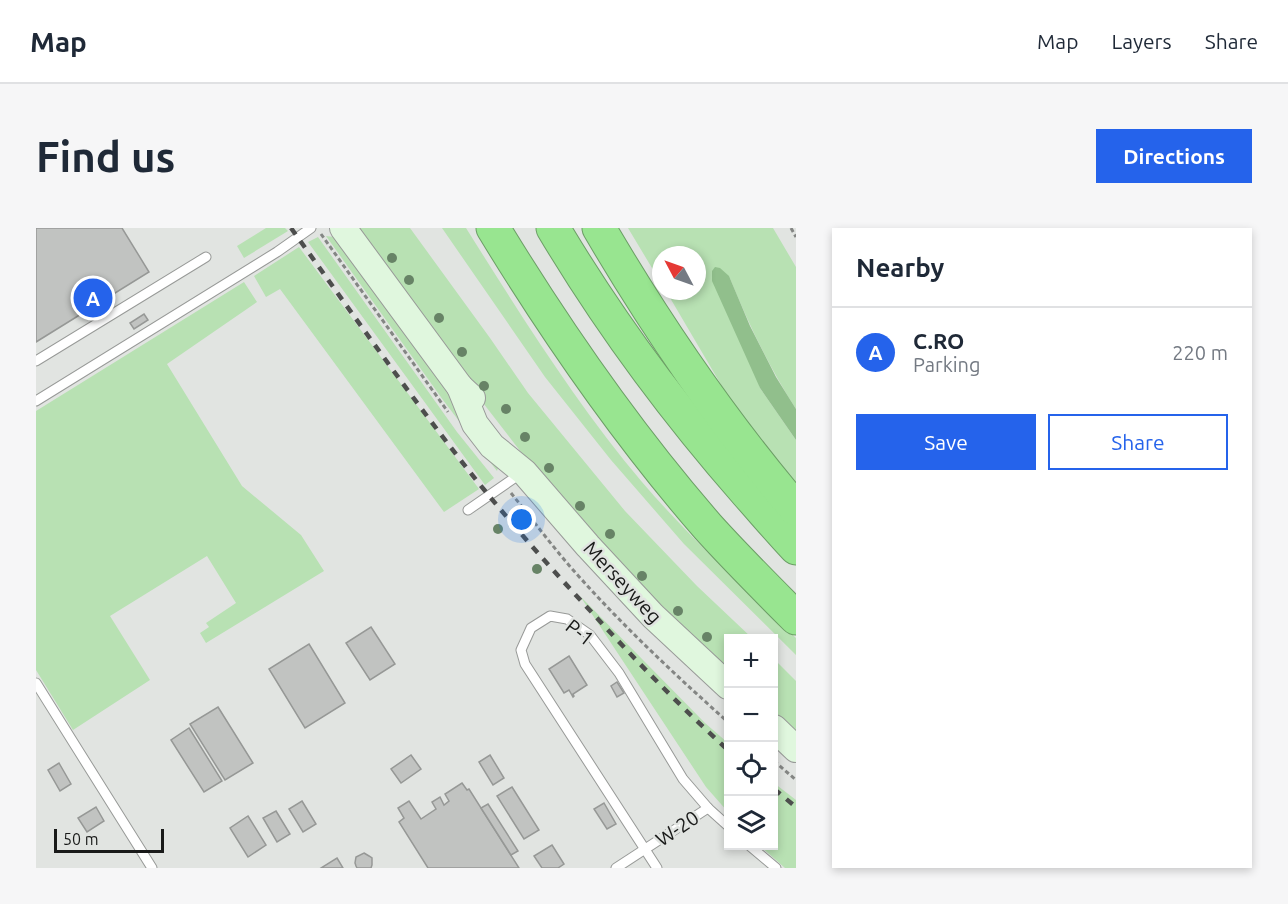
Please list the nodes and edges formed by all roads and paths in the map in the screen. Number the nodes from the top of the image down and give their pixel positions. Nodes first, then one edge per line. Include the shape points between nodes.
1 (311, 228) edge
2 (343, 228) edge
3 (493, 228) edge
4 (514, 228) edge
5 (553, 228) edge
6 (599, 228) edge
7 (791, 228) edge
8 (796, 237) edge
9 (206, 257) dead end
10 (36, 361) edge
11 (36, 401) edge
12 (524, 472) junction
13 (796, 509) edge
14 (468, 510) dead end
15 (796, 548) edge
16 (796, 593) edge
17 (796, 618) edge
18 (724, 681) edge
19 (36, 683) edge
20 (778, 732) edge
21 (796, 749) edge
22 (778, 764) edge
23 (796, 780) edge
24 (708, 808) junction
25 (724, 822) edge
26 (645, 850) junction
27 (755, 850) edge
28 (152, 868) edge
29 (616, 868) edge
30 (657, 868) edge
31 (776, 868) edge

1 - 11 lane
2 - 12 street, Merseyweg via 460,387 487,412
3 - 17 highway via 602,394 708,527
4 - 16 highway via 609,372 723,515
5 - 15 highway via 608,314 670,399
6 - 13 highway via 689,371
7 - 8 path
9 - 10 lane
12 - 14 lane
12 - 18 street, Merseyweg via 653,616
19 - 28 lane
20 - 21 street
22 - 23 path
24 - 25 lane, P-1
24 - 26 lane, W-20
24 - 26 lane, P-1 via 683,779 619,673 590,635 567,619 550,616 531,628 520,650 525,664
26 - 29 lane, W-20
26 - 30 lane, P-1
27 - 31 lane

